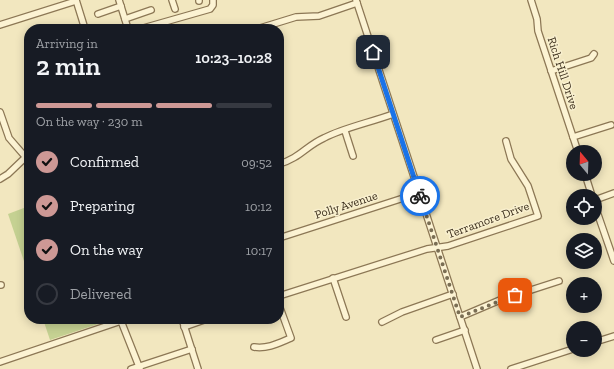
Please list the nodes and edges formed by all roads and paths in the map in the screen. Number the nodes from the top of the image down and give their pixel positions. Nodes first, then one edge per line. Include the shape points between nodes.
1 (76, 0) edge
2 (172, 0) edge
3 (213, 0) edge
4 (531, 0) edge
5 (356, 2) edge
6 (120, 3) edge
7 (175, 9) dead end
8 (151, 10) dead end
9 (98, 14) dead end
10 (125, 19) junction
11 (83, 24) edge
12 (126, 24) edge
13 (158, 24) edge
14 (273, 24) edge
15 (0, 26) edge
16 (594, 54) dead end
17 (551, 72) junction
18 (0, 112) edge
19 (392, 114) junction
20 (611, 125) dead end
21 (345, 131) junction
22 (573, 137) junction
23 (506, 141) dead end
24 (576, 145) edge
25 (24, 154) edge
26 (353, 156) dead end
27 (24, 161) edge
28 (284, 162) edge
29 (0, 179) edge
30 (419, 193) junction
31 (614, 193) edge
32 (602, 197) edge
33 (602, 225) edge
34 (284, 236) edge
35 (437, 248) junction
36 (614, 261) edge
37 (333, 278) junction
38 (559, 280) dead end
39 (284, 294) edge
40 (453, 294) junction
41 (346, 317) dead end
42 (460, 317) junction
43 (284, 319) edge
44 (382, 322) dead end
45 (112, 324) edge
46 (122, 324) edge
47 (183, 324) edge
48 (193, 324) edge
49 (184, 327) junction
50 (465, 330) junction
51 (614, 336) edge
52 (436, 340) dead end
53 (602, 340) edge
54 (254, 347) dead end
55 (192, 350) junction
56 (566, 351) edge
57 (0, 362) edge
58 (140, 368) edge
59 (131, 369) edge
60 (198, 369) edge
61 (478, 369) edge
62 (511, 369) edge

1 - 11 street
1 - 15 street
2 - 7 street
3 - 13 street via 210,9
4 - 17 street, Rich Hill Drive
5 - 14 street via 319,16 296,17
5 - 19 street
6 - 9 street
6 - 10 street
8 - 10 street
10 - 12 street
16 - 17 street via 591,58
17 - 22 street, Rich Hill Drive
18 - 25 street via 9,138
19 - 21 street
19 - 30 street
20 - 22 street
21 - 26 street
21 - 28 street via 322,139 296,158
22 - 24 street, Rich Hill Drive
23 - 35 street, Terramore Drive via 512,159 528,186 538,216
27 - 29 street
30 - 34 street, Polly Avenue
30 - 35 street
31 - 32 street
33 - 36 street
35 - 37 street, Terramore Drive
35 - 40 street
37 - 39 street, Terramore Drive
37 - 41 street
38 - 42 street
40 - 42 street
40 - 44 street
42 - 50 street
43 - 54 street via 291,338 262,348
45 - 57 street
46 - 58 street
47 - 49 street
48 - 49 street
49 - 55 street
50 - 52 street
50 - 61 street
51 - 53 street
55 - 58 street
55 - 60 street
56 - 62 street
58 - 59 street

